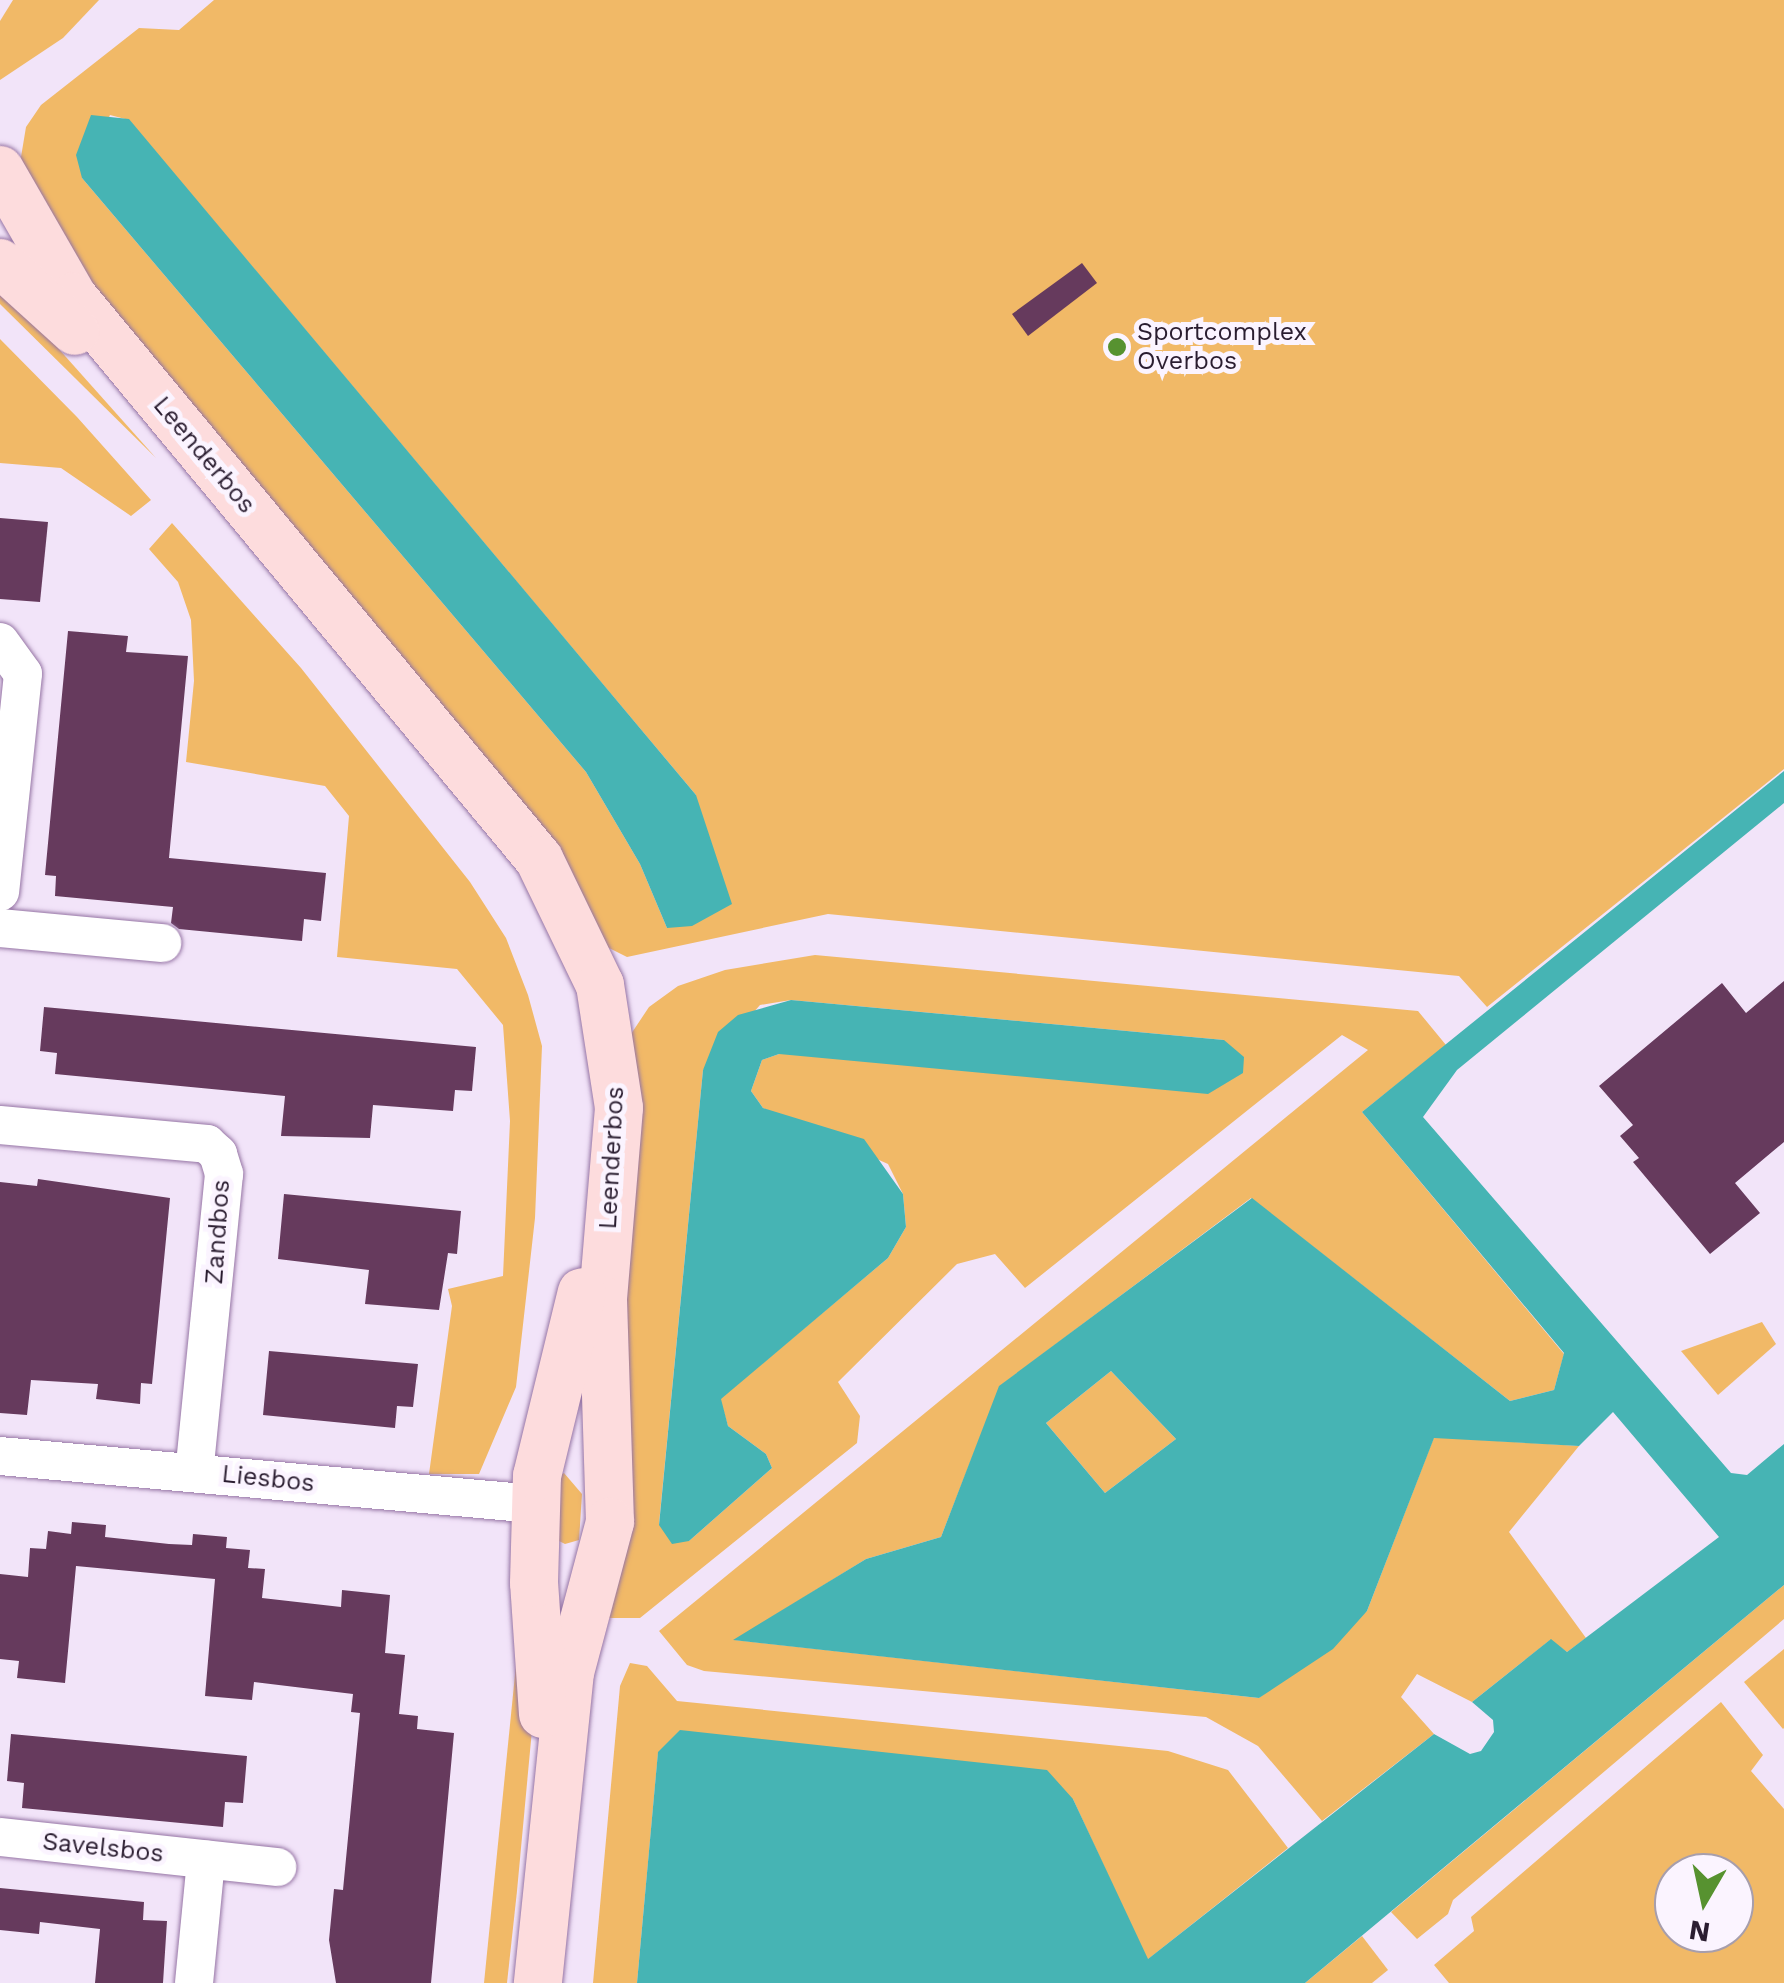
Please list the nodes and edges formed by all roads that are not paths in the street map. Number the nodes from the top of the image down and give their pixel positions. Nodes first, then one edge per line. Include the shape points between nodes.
1 (1, 180) edge
2 (0, 264) edge
3 (0, 642) edge
4 (0, 892) edge
5 (0, 928) edge
6 (162, 943) dead end
7 (0, 1125) edge
8 (543, 1450) junction
9 (0, 1456) edge
10 (613, 1461) junction
11 (194, 1472) junction
12 (535, 1504) junction
13 (534, 1561) junction
14 (598, 1575) junction
15 (0, 1837) edge
16 (206, 1860) junction
17 (277, 1867) dead end
18 (194, 1983) edge
19 (518, 1983) edge
20 (538, 1983) edge

1 - 10 main road, Leenderbos via 73,297 539,859 578,930 600,985 619,1108 604,1300
2 - 8 main road, Leenderbos via 56,308 445,776 534,894 566,952 584,1008 597,1120 581,1302
3 - 4 street via 23,674
5 - 6 street
7 - 11 street, Zandbos via 207,1144 218,1154 224,1174
8 - 10 main road via 565,1436 588,1440
8 - 12 main road, Leenderbos
9 - 11 street, Liesbos
10 - 14 main road, Leenderbos
11 - 12 street, Liesbos
12 - 13 main road, Leenderbos
13 - 14 main road via 550,1585 562,1588
13 - 19 main road, Leenderbos via 545,1699
14 - 20 main road, Leenderbos via 570,1672
15 - 16 street, Savelsbos
16 - 17 street, Savelsbos
16 - 18 street

